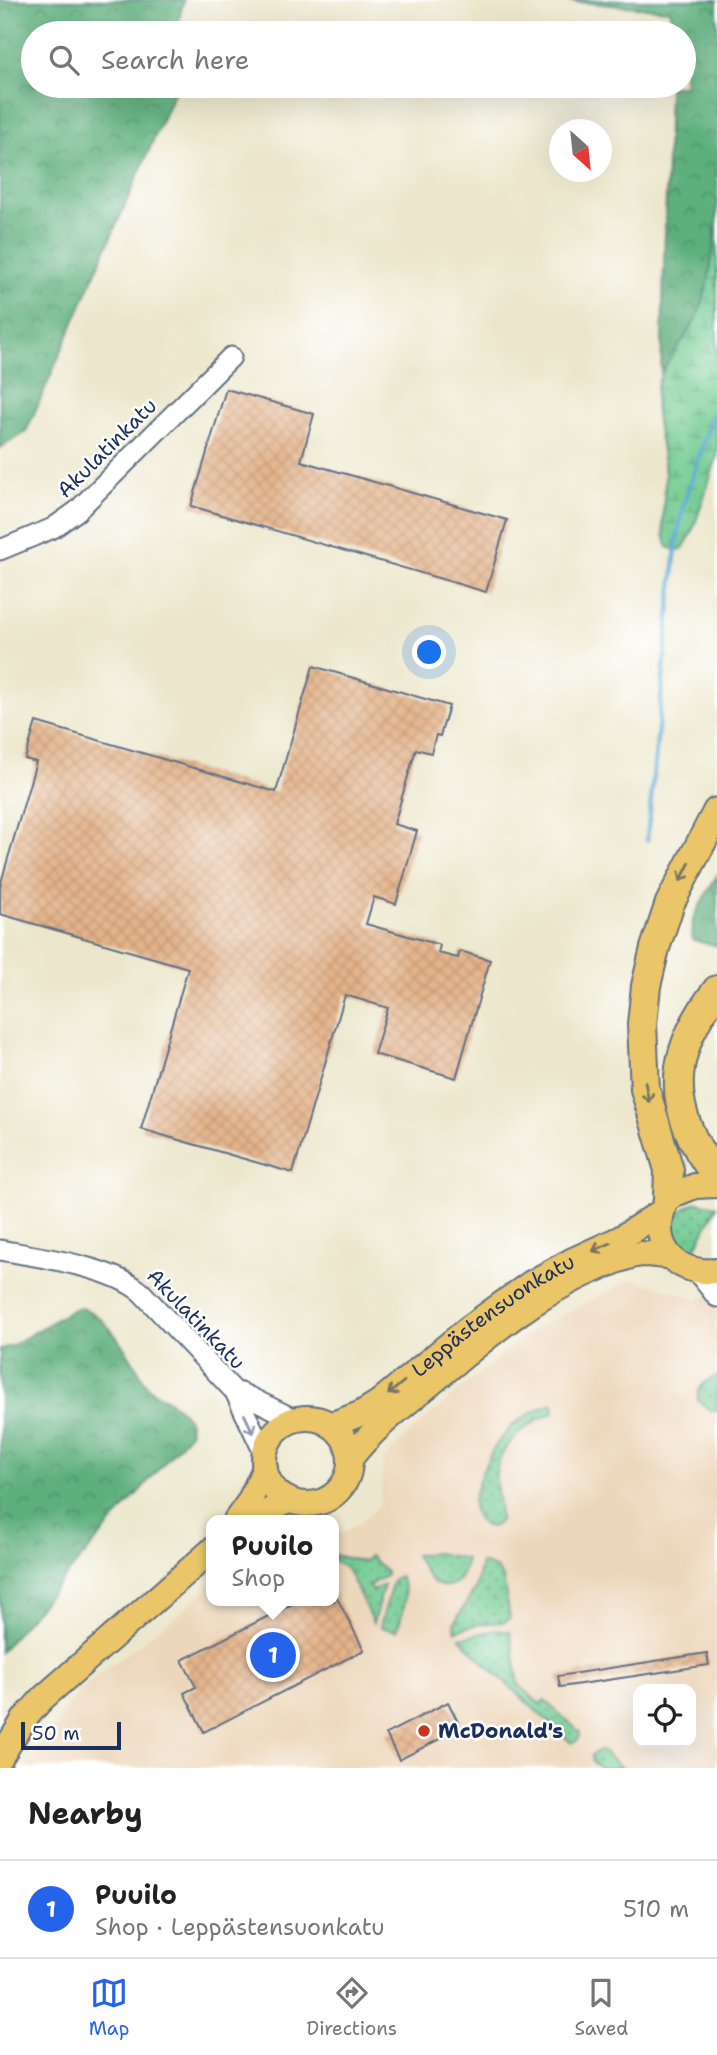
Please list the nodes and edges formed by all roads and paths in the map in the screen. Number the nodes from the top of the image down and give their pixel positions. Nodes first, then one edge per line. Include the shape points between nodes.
1 (231, 357) dead end
2 (0, 550) edge
3 (717, 812) edge
4 (717, 990) edge
5 (717, 1177) edge
6 (717, 1185) edge
7 (664, 1204) junction
8 (0, 1250) edge
9 (679, 1262) junction
10 (717, 1271) edge
11 (717, 1297) edge
12 (235, 1392) junction
13 (296, 1420) junction
14 (330, 1425) junction
15 (350, 1459) junction
16 (265, 1462) junction
17 (289, 1500) junction
18 (240, 1515) edge
19 (262, 1515) edge
20 (206, 1555) edge
21 (0, 1758) edge

1 - 2 street, Akulatinkatu via 77,511 53,528
3 -> 7 highway via 670,903 646,986 642,1024 645,1089 669,1170
4 - 5 highway via 681,1057 678,1095 694,1143
6 - 7 main road, Leppästensuonkatu via 695,1186
7 - 9 main road via 659,1231 662,1245
7 -> 14 main road, Leppästensuonkatu via 619,1239 531,1283 470,1326 378,1403
8 - 12 street, Akulatinkatu via 126,1280
9 - 10 main road, Leppästensuonkatu via 705,1272
9 - 11 street via 702,1278
9 - 15 main road, Leppästensuonkatu via 641,1254 625,1257 534,1302 382,1424
12 - 13 street, Akulatinkatu
12 -> 16 street, Akulatinkatu
13 - 14 main road
13 - 16 main road via 275,1432
14 - 15 main road via 344,1440
15 - 17 main road via 344,1481 330,1497 309,1503
16 - 17 main road via 273,1487
16 - 18 main road
17 - 19 main road
20 - 21 main road via 43,1698

